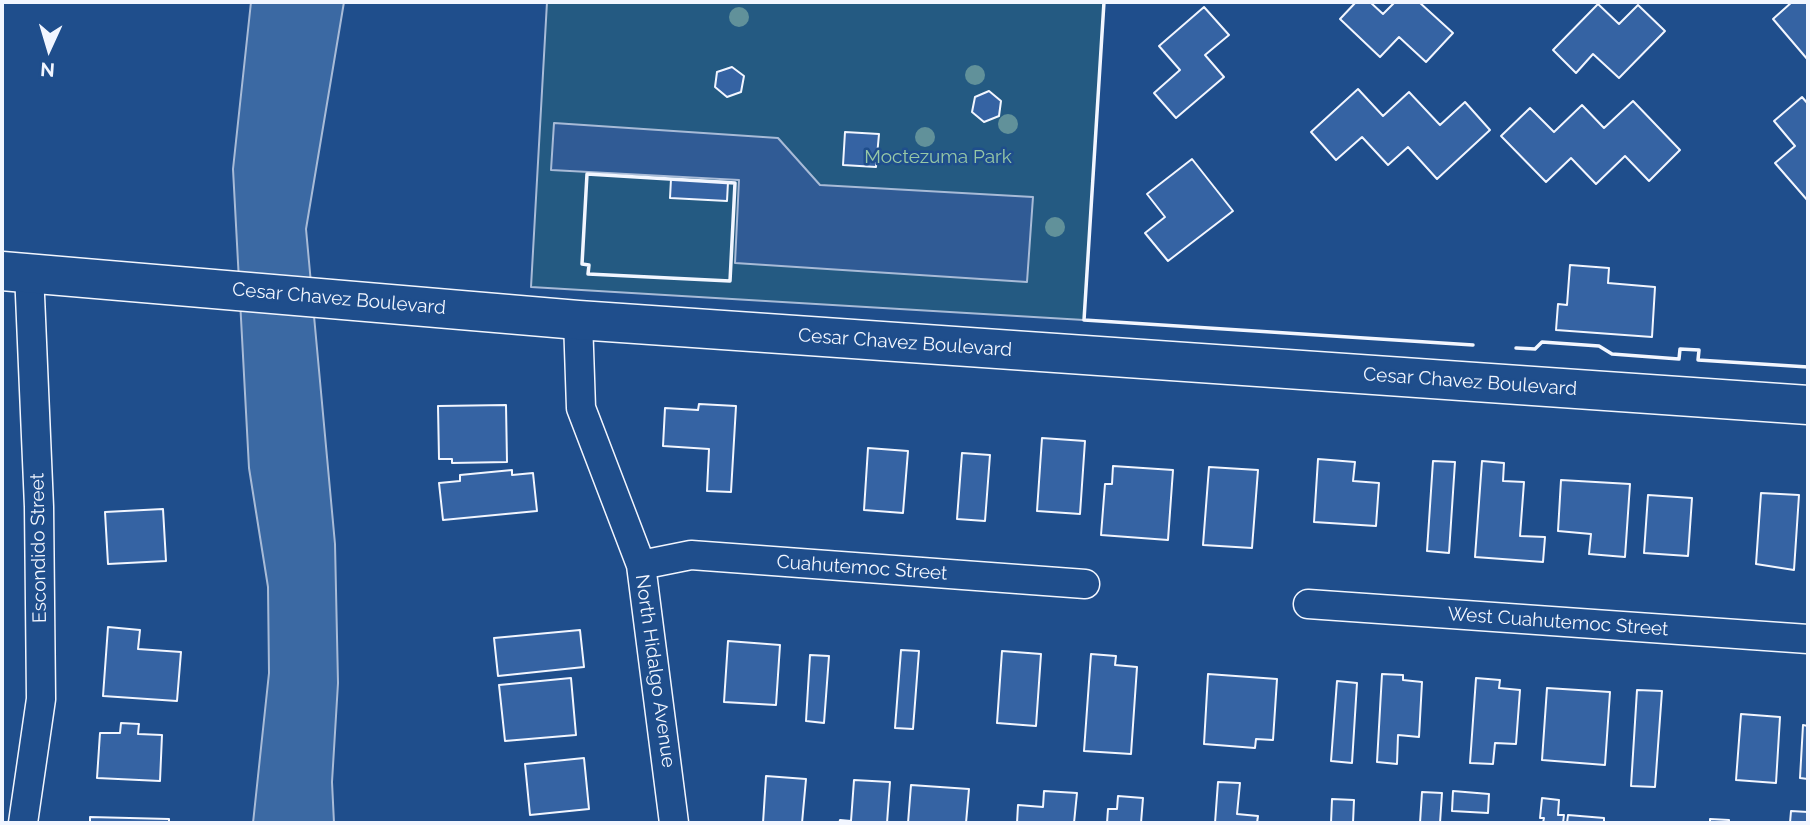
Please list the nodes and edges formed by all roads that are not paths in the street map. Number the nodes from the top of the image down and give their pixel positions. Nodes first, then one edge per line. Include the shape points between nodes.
1 (15, 272) edge
2 (578, 320) junction
3 (1808, 405) edge
4 (640, 565) junction
5 (1085, 584) dead end
6 (1308, 604) dead end
7 (1808, 639) edge
8 (23, 823) edge
9 (674, 823) edge

1 - 2 street, Cesar Chavez Boulevard
1 - 8 street, Escondido Street via 39,507 40,699
2 - 3 street, Cesar Chavez Boulevard
2 - 4 street, North Hidalgo Avenue via 581,408
4 - 5 street, Cuahutemoc Street via 691,555
4 - 9 street, North Hidalgo Avenue
6 - 7 street, West Cuahutemoc Street

